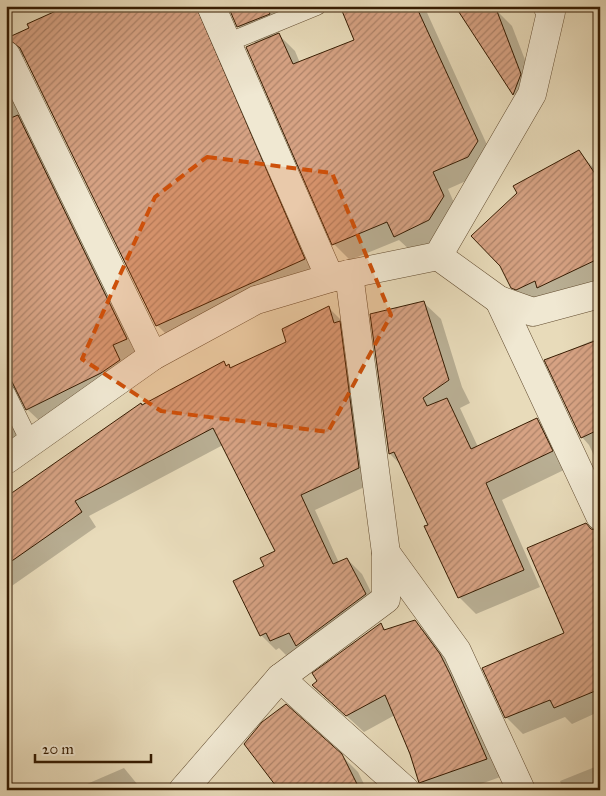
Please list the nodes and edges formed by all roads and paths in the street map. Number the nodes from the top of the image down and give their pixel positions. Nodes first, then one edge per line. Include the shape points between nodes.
1 (211, 6) edge
2 (317, 6) edge
3 (547, 6) edge
4 (228, 42) junction
5 (6, 56) edge
6 (438, 256) junction
7 (339, 276) junction
8 (600, 294) edge
9 (499, 300) junction
10 (153, 356) junction
11 (6, 393) edge
12 (30, 442) junction
13 (6, 460) edge
14 (600, 516) edge
15 (386, 553) junction
16 (280, 678) junction
17 (183, 790) edge
18 (405, 790) edge
19 (521, 790) edge

1 - 4 street
2 - 4 lane
3 - 6 street via 551,12 532,94
4 - 7 street
5 - 10 street
6 - 7 street
6 - 9 street
7 - 10 street via 256,300
7 - 15 street
8 - 9 street via 533,312
9 - 14 street
10 - 12 street
11 - 12 lane
12 - 13 street
15 - 16 street via 386,599
15 - 19 street via 458,651
16 - 17 street
16 - 18 street

